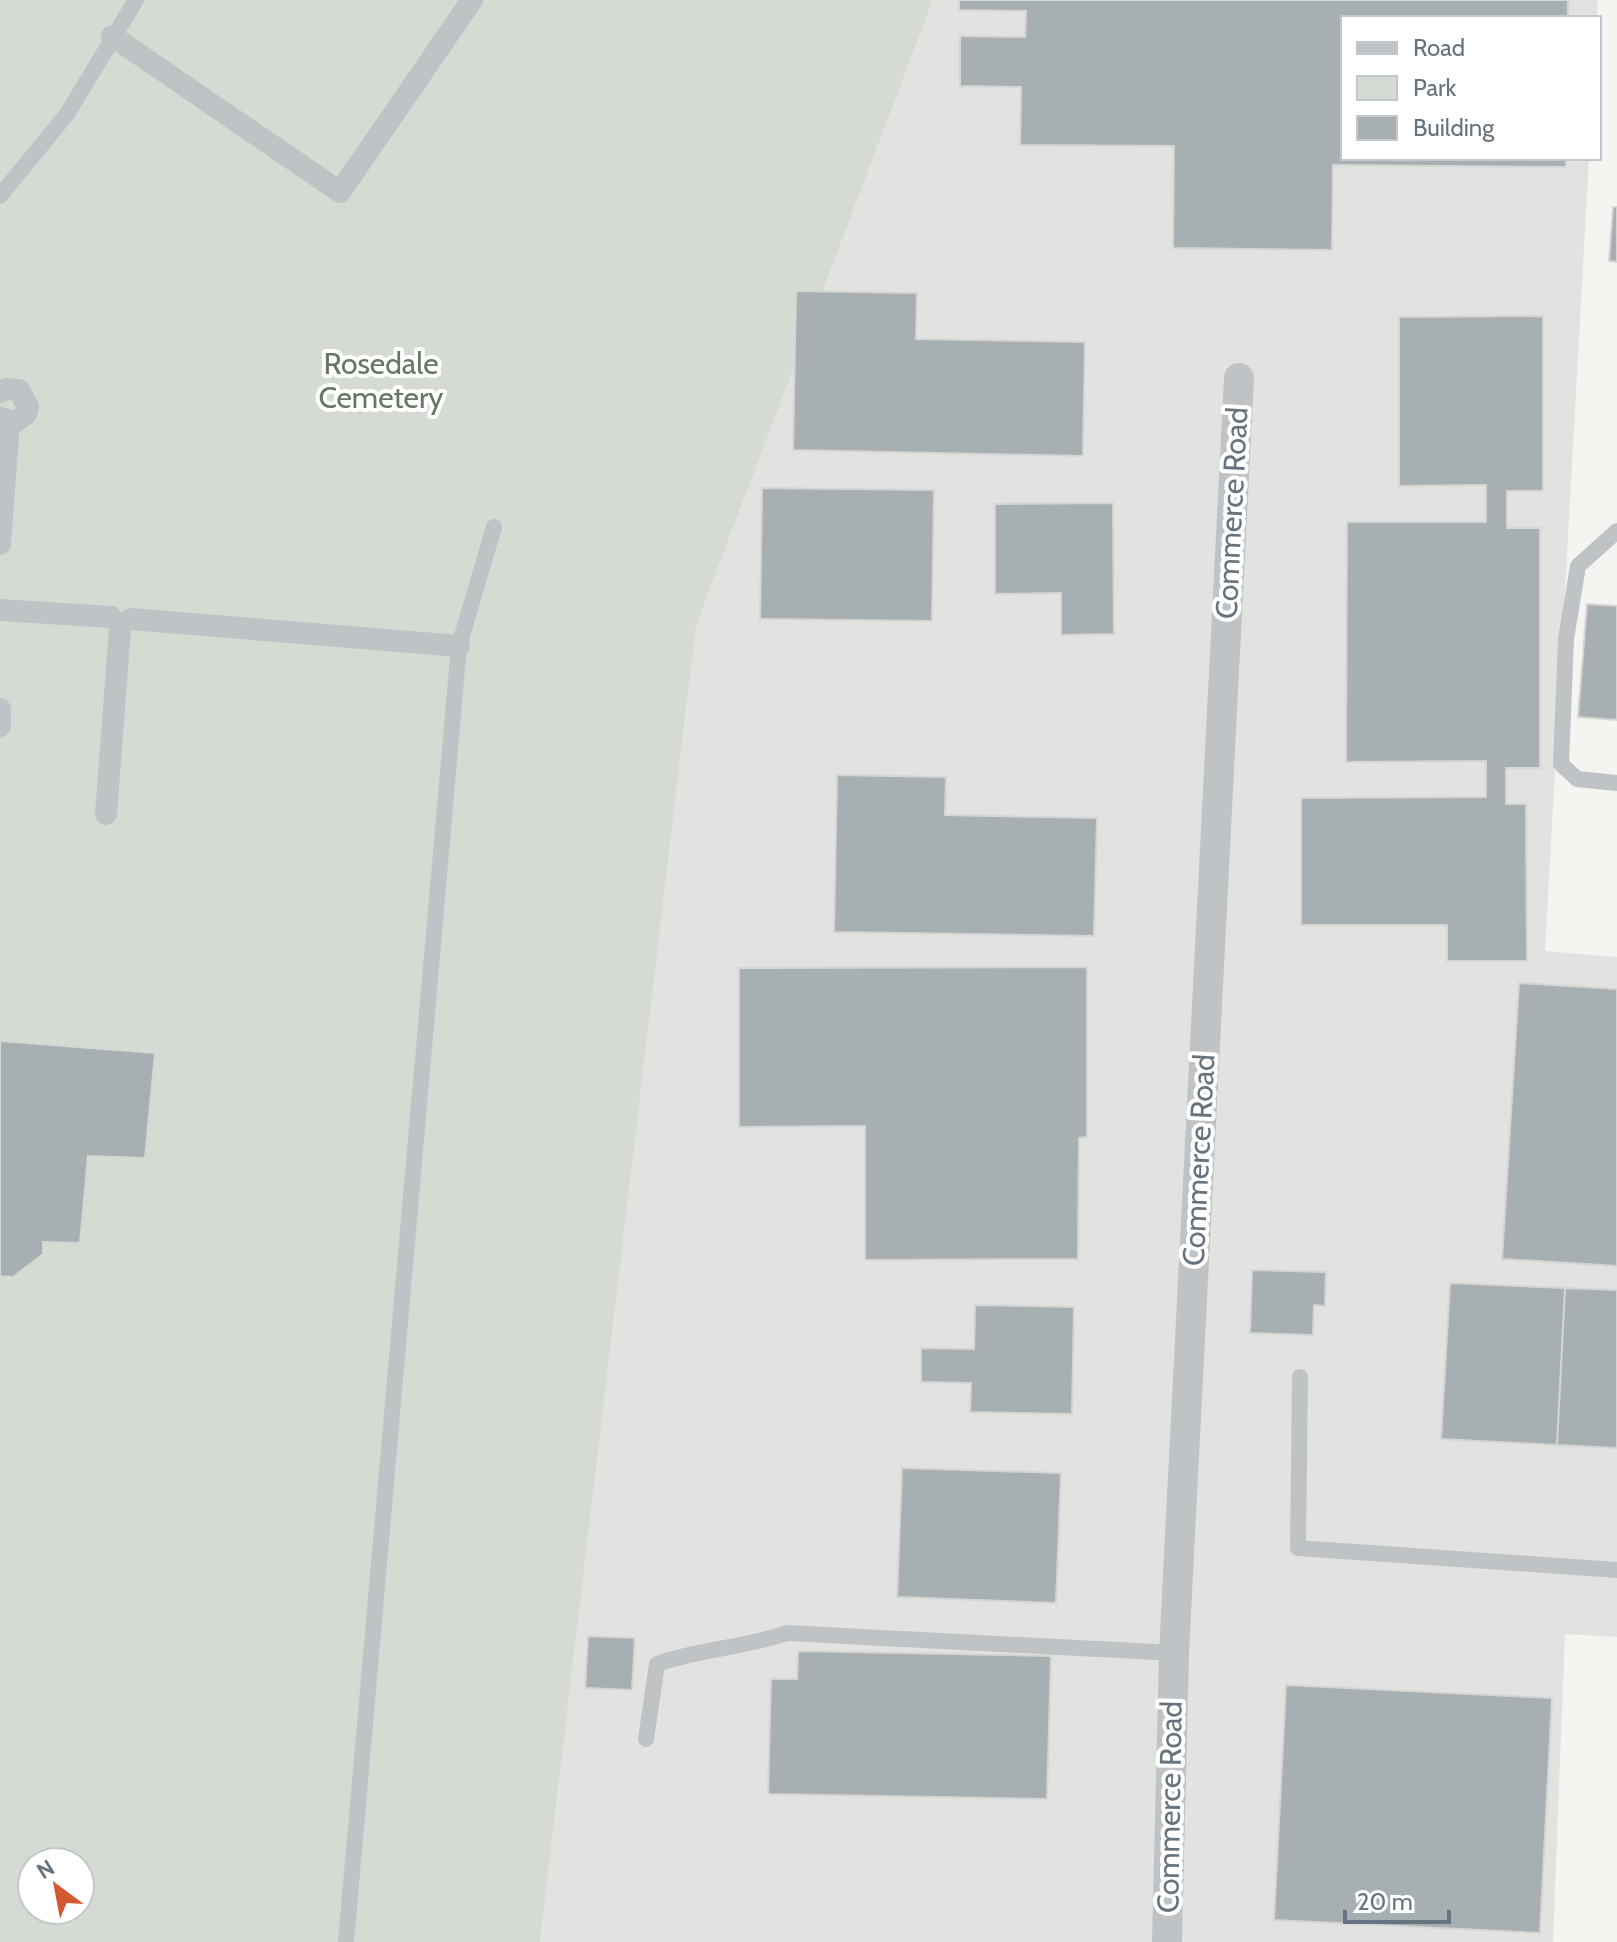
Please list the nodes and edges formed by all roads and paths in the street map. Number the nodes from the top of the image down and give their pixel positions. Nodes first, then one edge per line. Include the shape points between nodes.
1 (136, 0) edge
2 (472, 0) edge
3 (112, 36) junction
4 (0, 196) edge
5 (1239, 378) dead end
6 (0, 392) edge
7 (4, 420) edge
8 (494, 527) dead end
9 (1617, 531) edge
10 (0, 544) edge
11 (0, 610) edge
12 (121, 621) junction
13 (459, 646) junction
14 (0, 709) edge
15 (0, 726) edge
16 (1617, 783) edge
17 (106, 814) dead end
18 (1300, 1377) dead end
19 (1617, 1570) edge
20 (1174, 1653) junction
21 (646, 1739) dead end
22 (346, 1942) edge
23 (1167, 1942) edge

1 - 3 lane
2 - 3 street via 340,192
3 - 4 lane via 67,114
5 - 20 street, Commerce Road
6 - 7 street via 19,390 27,401 26,414
7 - 10 street
8 - 13 lane
9 - 16 lane via 1578,566 1566,639 1561,764 1577,779
11 - 12 street
12 - 13 street
12 - 17 street
13 - 22 lane
14 - 15 street
18 - 19 lane via 1298,1548
20 - 21 lane via 787,1633 657,1664
20 - 23 street, Commerce Road

